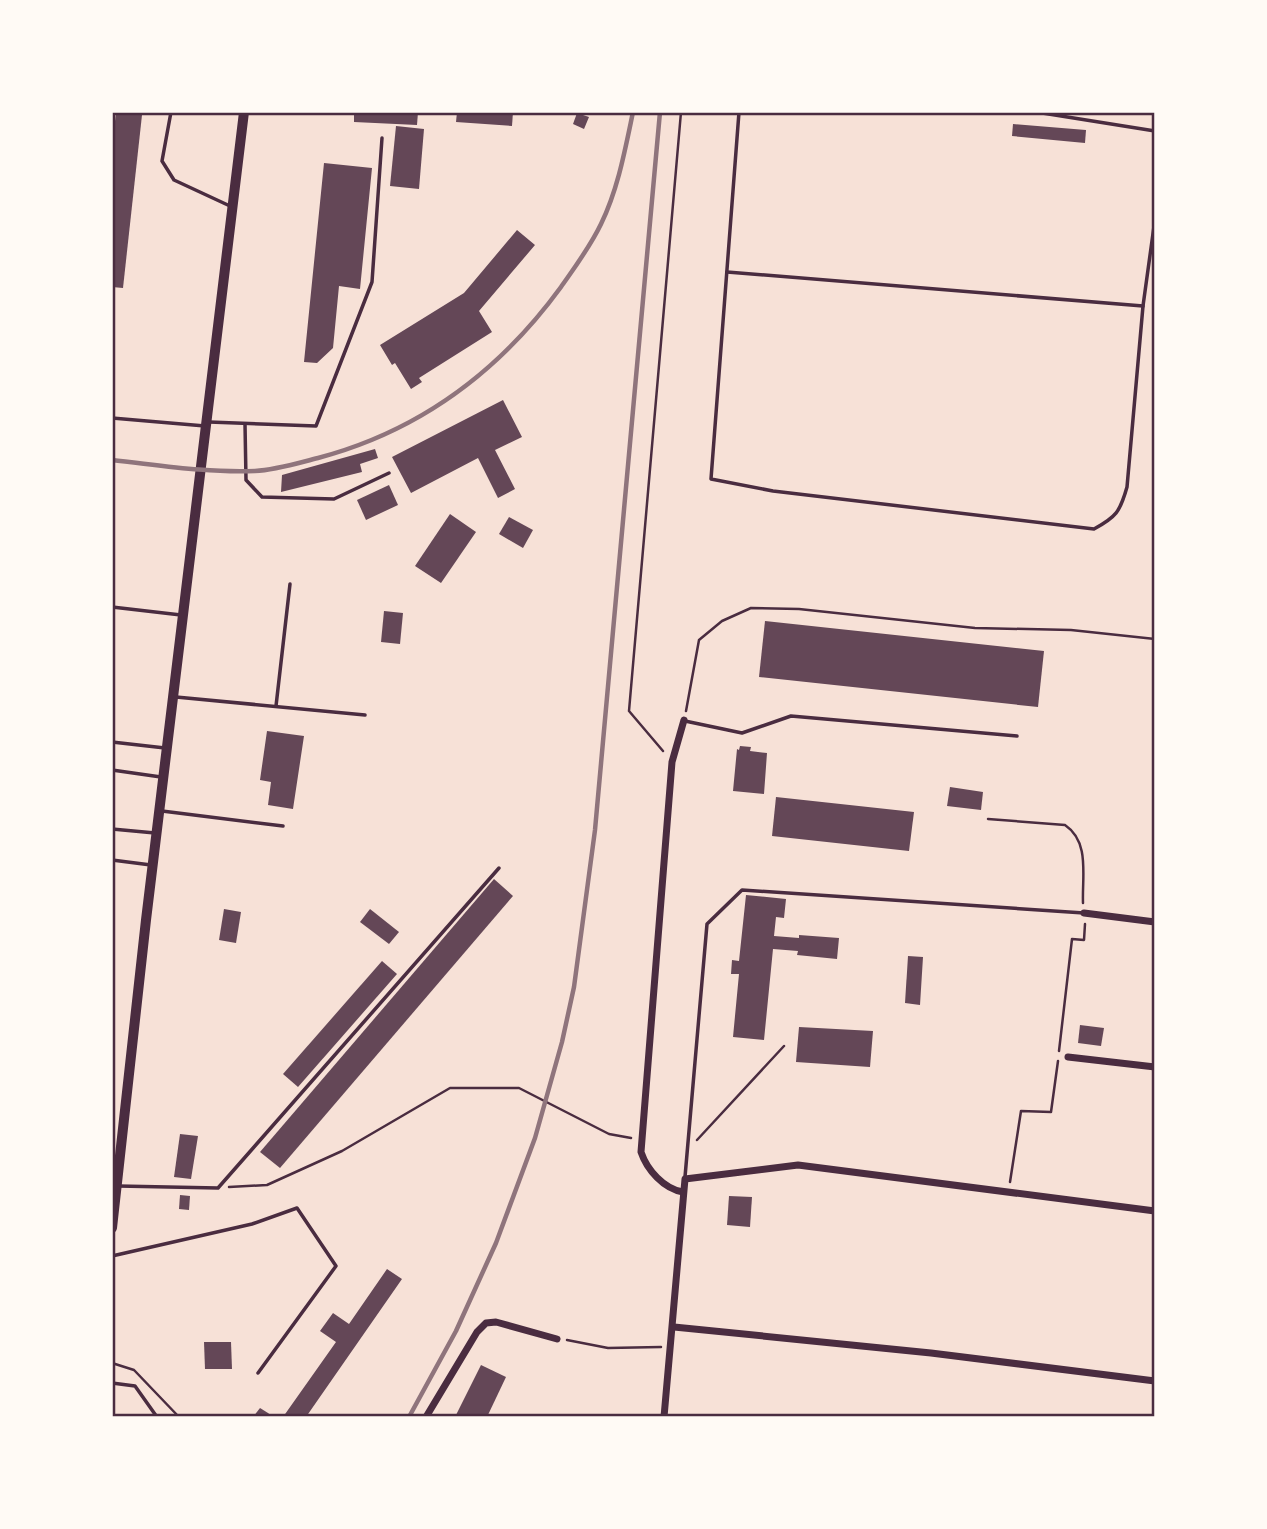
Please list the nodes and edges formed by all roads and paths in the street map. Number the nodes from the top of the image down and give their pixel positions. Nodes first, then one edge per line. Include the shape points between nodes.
1 (171, 112) edge
2 (244, 112) edge
3 (681, 112) edge
4 (739, 112) edge
5 (1036, 112) edge
6 (1155, 131) edge
7 (382, 138) dead end
8 (232, 207) junction
9 (1155, 219) edge
10 (727, 272) junction
11 (1143, 306) junction
12 (112, 418) edge
13 (207, 424) junction
14 (245, 424) junction
15 (389, 473) dead end
16 (290, 584) dead end
17 (112, 607) edge
18 (183, 615) junction
19 (1155, 639) edge
20 (173, 696) junction
21 (276, 706) junction
22 (365, 715) dead end
23 (684, 720) junction
24 (1017, 736) dead end
25 (112, 742) edge
26 (167, 748) junction
27 (672, 762) junction
28 (112, 770) edge
29 (164, 777) junction
30 (160, 811) junction
31 (988, 819) dead end
32 (283, 826) dead end
33 (112, 829) edge
34 (157, 834) junction
35 (112, 860) edge
36 (153, 865) junction
37 (499, 868) dead end
38 (1085, 913) junction
39 (1155, 922) edge
40 (784, 1046) dead end
41 (1068, 1056) dead end
42 (1155, 1067) edge
43 (641, 1140) junction
44 (687, 1150) junction
45 (685, 1179) junction
46 (115, 1186) edge
47 (218, 1188) junction
48 (683, 1192) junction
49 (1009, 1192) junction
50 (1155, 1211) edge
51 (112, 1228) edge
52 (112, 1256) edge
53 (674, 1327) junction
54 (557, 1339) joint
55 (672, 1347) junction
56 (112, 1363) edge
57 (258, 1373) dead end
58 (1155, 1381) edge
59 (112, 1383) edge
60 (157, 1417) edge
61 (179, 1417) edge
62 (426, 1417) edge
63 (664, 1417) edge

1 - 8 lane via 162,161 168,171 174,180
2 - 8 main road
3 - 27 path via 629,711
4 - 10 lane
5 - 6 lane
7 - 14 lane via 372,282 316,426
8 - 13 main road
9 - 11 lane
10 - 11 lane
10 - 11 lane via 711,479 773,491 1094,529 1117,514 1127,487
12 - 13 lane
13 - 14 lane
13 - 18 main road
14 - 15 lane via 246,480 262,497 334,499
16 - 21 lane
17 - 18 lane
18 - 20 main road
19 - 23 path via 751,608 722,621 699,640
20 - 21 lane
20 - 26 main road
21 - 22 lane
23 - 24 lane via 742,733 791,716
23 - 27 street
25 - 26 lane
26 - 29 main road
27 - 43 street
28 - 29 lane
29 - 30 main road
30 - 32 lane
30 - 34 main road
31 - 38 path via 1065,825 1072,830 1083,848
33 - 34 lane
34 - 36 main road
35 - 36 lane
36 - 46 main road
37 - 47 lane
38 - 39 street
38 - 44 lane via 742,890 707,924
38 - 49 path via 1084,940 1072,939 1051,1112 1021,1111
40 - 44 path
41 - 42 street
43 - 47 path via 609,1134 519,1088 450,1088 342,1151 267,1185
43 - 48 street via 643,1159 654,1174
44 - 45 lane
45 - 48 street
45 - 49 street via 798,1165
46 - 47 lane
46 - 51 main road
48 - 53 street
49 - 50 street
52 - 57 lane via 252,1224 297,1208 336,1266
53 - 55 street
53 - 58 street
54 - 55 path via 608,1348
54 - 62 street via 486,1323
55 - 63 street
56 - 61 path via 135,1370
59 - 60 lane via 135,1387

